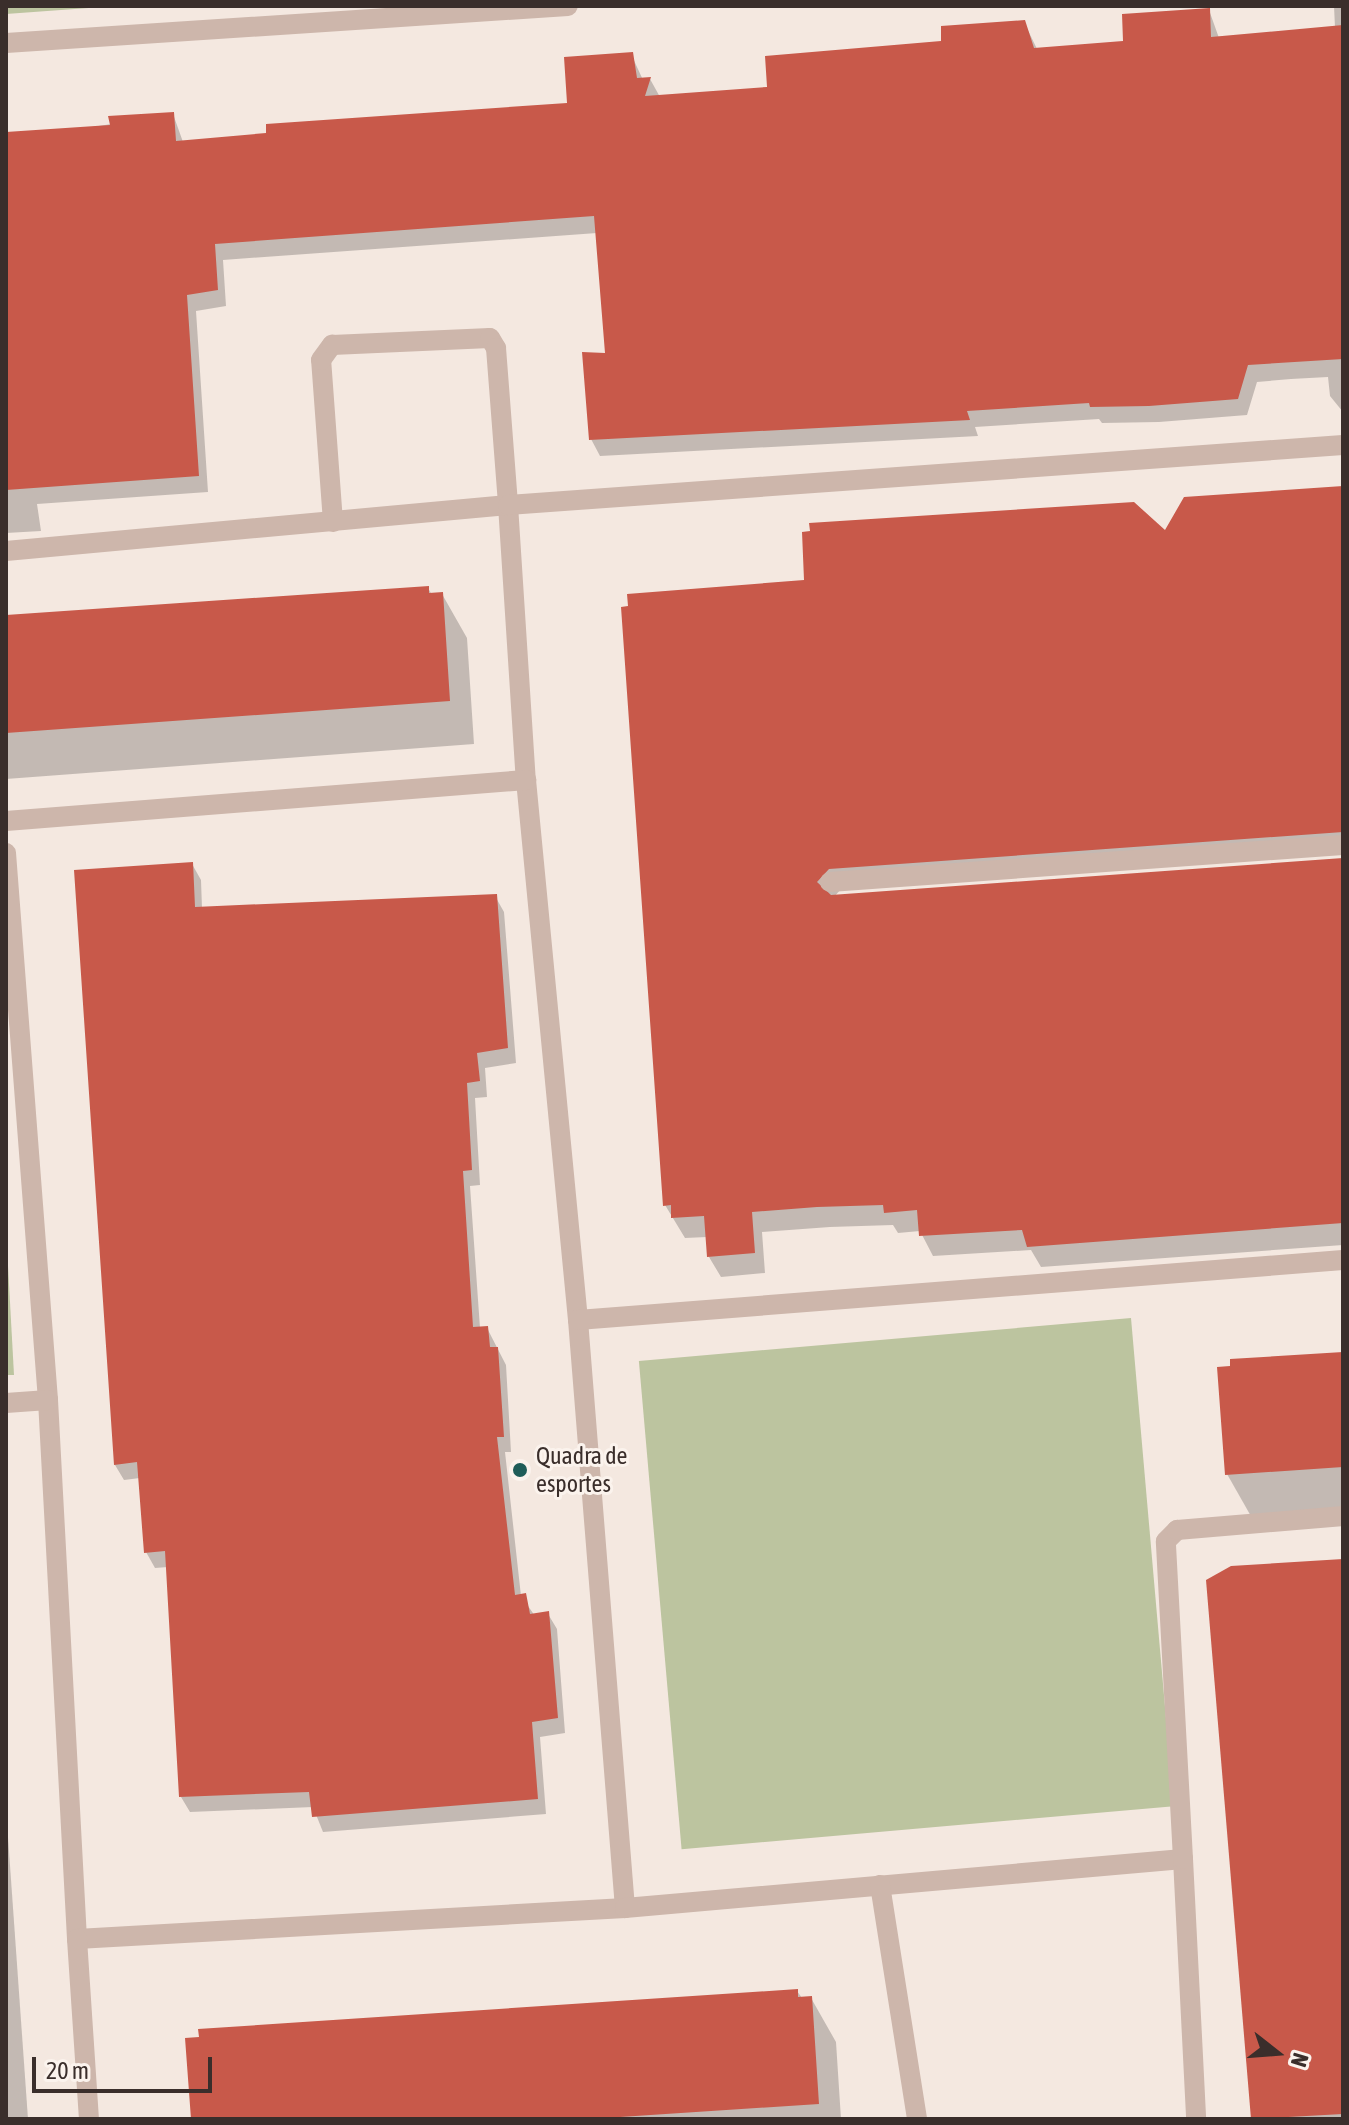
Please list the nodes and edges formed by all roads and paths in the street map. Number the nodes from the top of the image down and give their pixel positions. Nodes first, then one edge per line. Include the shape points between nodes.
1 (568, 6) edge
2 (6, 43) edge
3 (1343, 445) edge
4 (508, 505) junction
5 (333, 522) junction
6 (6, 551) edge
7 (526, 780) junction
8 (6, 821) edge
9 (1343, 845) edge
10 (6, 853) edge
11 (830, 882) dead end
12 (1343, 1260) edge
13 (578, 1320) junction
14 (48, 1400) junction
15 (6, 1403) edge
16 (1343, 1516) edge
17 (1183, 1859) junction
18 (880, 1885) junction
19 (625, 1908) junction
20 (77, 1939) junction
21 (89, 2119) edge
22 (917, 2119) edge
23 (1196, 2119) edge

1 - 2 street
3 - 4 street
4 - 5 street
4 - 5 street via 496,348 490,338 332,345 321,360
4 - 7 street
5 - 6 street
7 - 8 street
7 - 13 street
9 - 11 street
10 - 14 street
12 - 13 street
13 - 19 street
14 - 15 street
14 - 20 street
16 - 17 street via 1177,1530 1166,1541
17 - 18 street
17 - 23 street
18 - 19 street
18 - 22 street
19 - 20 street
20 - 21 street

